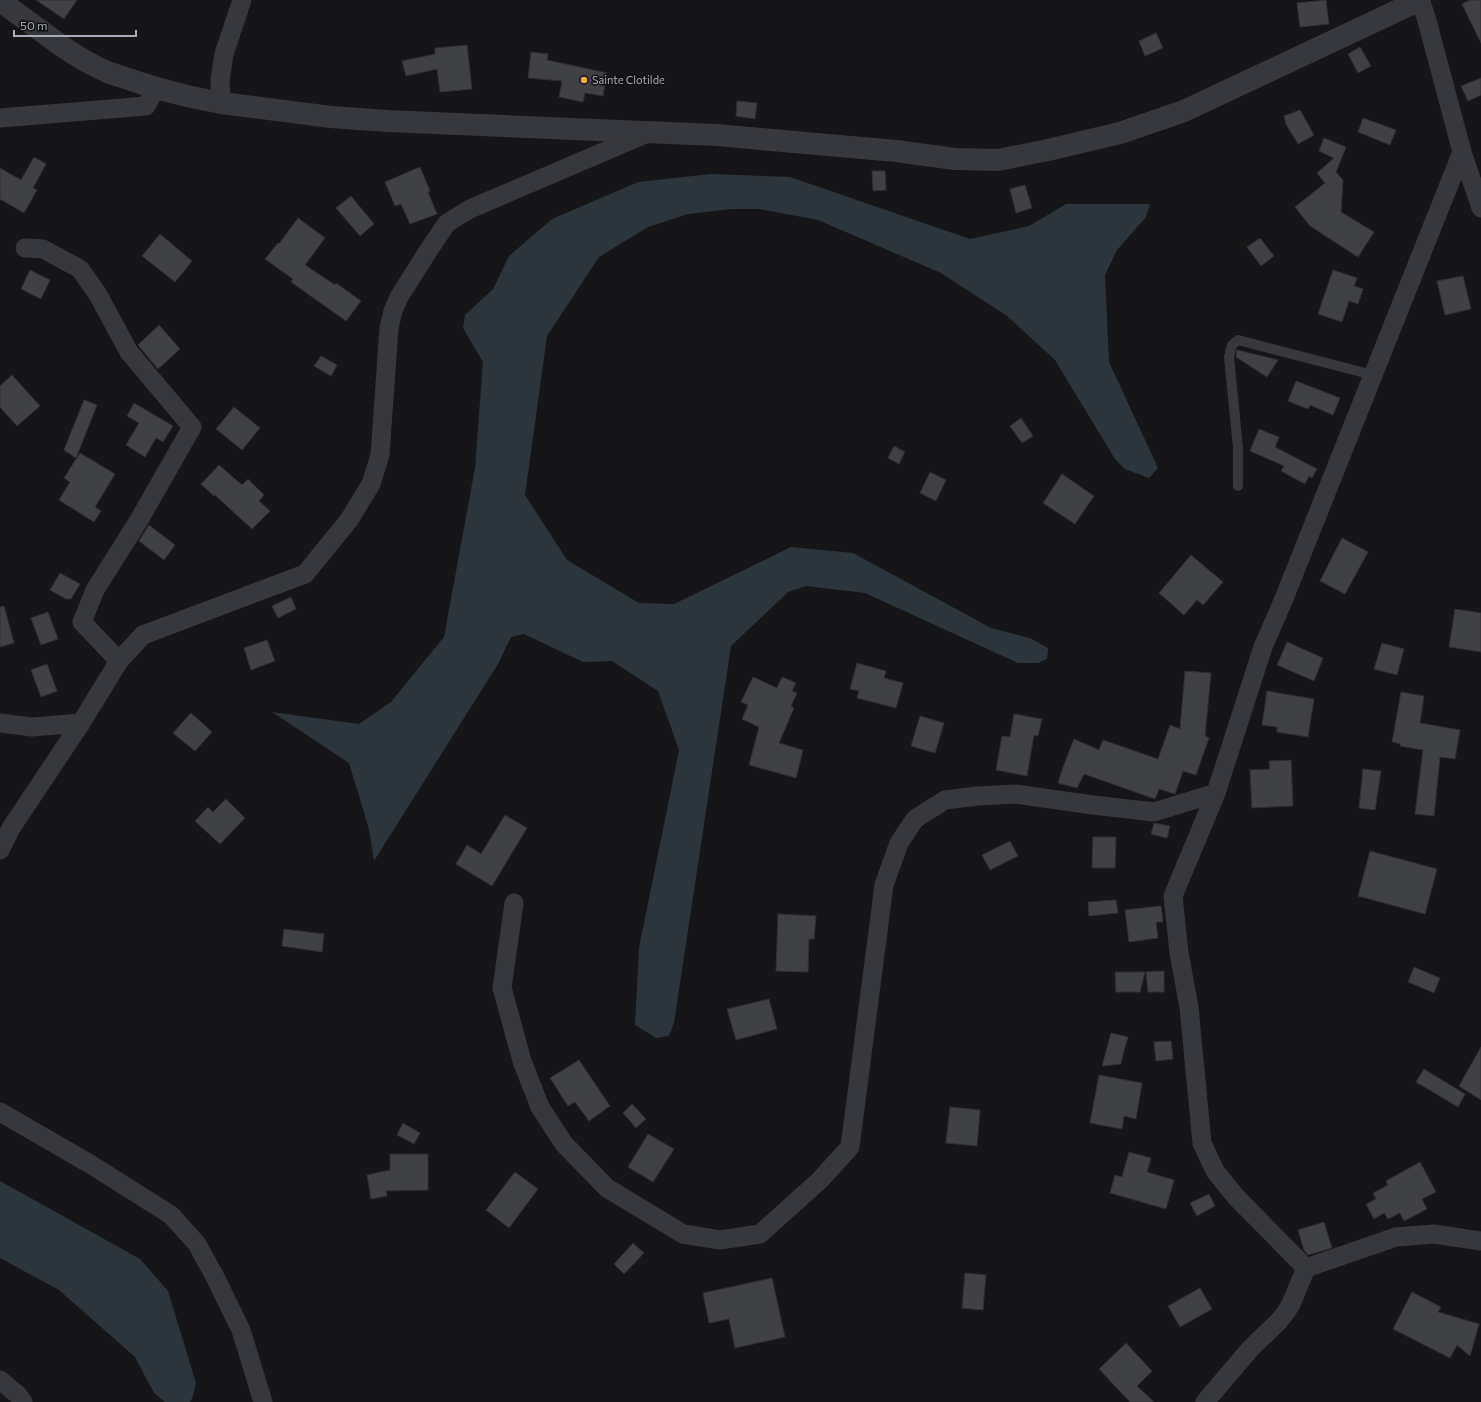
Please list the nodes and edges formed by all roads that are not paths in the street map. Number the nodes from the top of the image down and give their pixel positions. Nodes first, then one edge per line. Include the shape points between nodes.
1 (242, 0) edge
2 (1420, 0) edge
3 (0, 1) edge
4 (156, 88) junction
5 (221, 103) junction
6 (0, 118) edge
7 (650, 132) junction
8 (1462, 152) junction
9 (1481, 208) edge
10 (25, 248) dead end
11 (1373, 375) junction
12 (1238, 486) dead end
13 (119, 661) junction
14 (0, 723) edge
15 (81, 723) junction
16 (1216, 793) junction
17 (0, 850) edge
18 (514, 903) dead end
19 (0, 1112) edge
20 (1481, 1241) edge
21 (1306, 1268) junction
22 (0, 1380) edge
23 (23, 1402) edge
24 (263, 1402) edge
25 (1205, 1402) edge

1 - 5 street via 224,54 220,80
2 - 7 street via 1184,111 1120,133 998,160 955,159 896,150
2 - 8 street
3 - 4 street via 84,61 107,72
4 - 5 street
4 - 6 street via 146,106
5 - 7 street via 388,121
7 - 13 street via 470,210 447,223 399,297 393,311 389,328 380,455 370,484 349,520 306,574 143,635
8 - 9 street
8 - 11 street
10 - 13 street via 43,249 80,269 97,293 129,352 192,426 139,520 95,590 82,622
11 - 12 lane via 1238,340 1232,345 1229,357 1238,448
11 - 16 street via 1263,647
13 - 15 street
14 - 15 street via 32,727
15 - 17 street
16 - 18 street via 1154,812 1015,794 977,796 945,800 915,819 899,843 884,885 850,1147 820,1180 760,1234 720,1240 683,1234 607,1188 564,1144 540,1107 522,1061 502,988
16 - 21 street via 1173,896 1179,953 1189,1007 1202,1143 1215,1171 1232,1192
19 - 24 street via 171,1215 197,1244 241,1330
20 - 21 street via 1434,1234 1396,1237
21 - 25 street via 1286,1312
22 - 23 street

